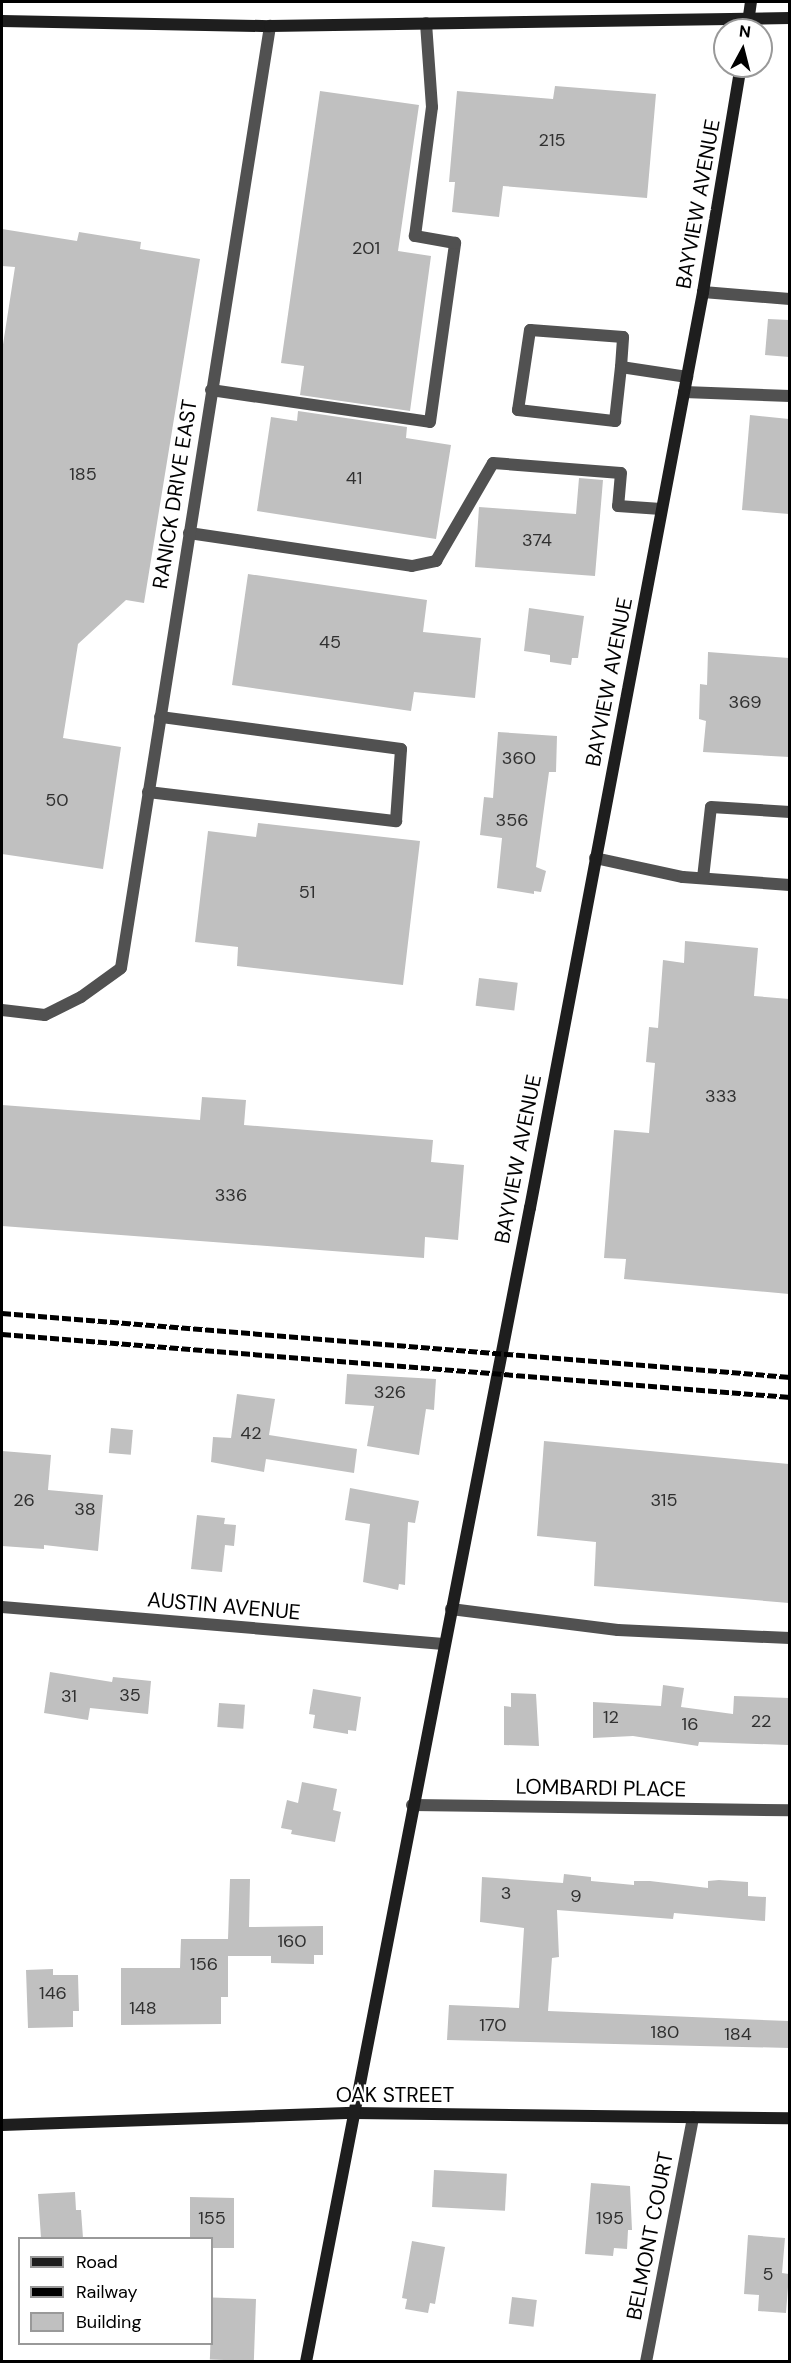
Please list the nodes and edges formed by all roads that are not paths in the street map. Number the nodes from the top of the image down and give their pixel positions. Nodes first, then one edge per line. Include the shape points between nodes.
1 (751, 2) edge
2 (749, 18) edge
3 (789, 18) edge
4 (773, 20) edge
5 (2, 21) edge
6 (426, 23) junction
7 (713, 24) edge
8 (270, 26) junction
9 (739, 78) edge
10 (703, 292) junction
11 (789, 299) edge
12 (621, 367) junction
13 (687, 377) junction
14 (211, 390) junction
15 (684, 392) junction
16 (789, 396) edge
17 (661, 509) junction
18 (189, 533) junction
19 (160, 717) junction
20 (148, 792) junction
21 (789, 812) edge
22 (595, 858) junction
23 (703, 878) junction
24 (789, 885) edge
25 (2, 1010) edge
26 (2, 1607) edge
27 (451, 1609) junction
28 (789, 1638) edge
29 (443, 1644) junction
30 (412, 1805) junction
31 (789, 1810) edge
32 (354, 2113) junction
33 (693, 2117) junction
34 (789, 2118) edge
35 (2, 2125) edge
36 (306, 2361) edge
37 (646, 2361) edge

1 - 2 main road
3 - 4 main road
5 - 8 main road
6 - 7 main road
6 - 8 main road
6 - 14 street via 432,107 415,236 455,243 430,422
8 - 14 street, RANICK DRIVE EAST
9 - 10 main road, BAYVIEW AVENUE
10 - 11 street
10 - 13 main road, BAYVIEW AVENUE
12 - 12 street via 622,337 530,330 518,410 615,421
12 - 13 street
13 - 15 main road, BAYVIEW AVENUE
14 - 18 street, RANICK DRIVE EAST
15 - 16 street
15 - 17 main road, BAYVIEW AVENUE
17 - 18 street via 618,506 621,474 493,463 436,561 412,566
17 - 22 main road, BAYVIEW AVENUE
18 - 19 street, RANICK DRIVE EAST
19 - 20 street, RANICK DRIVE EAST
19 - 20 street via 401,749 396,821
20 - 25 street, RANICK DRIVE EAST via 121,968 81,997 45,1015
21 - 23 street via 711,807
22 - 23 street
22 - 27 main road, BAYVIEW AVENUE
23 - 24 street
26 - 29 street, AUSTIN AVENUE
27 - 28 street via 618,1630
27 - 29 main road, BAYVIEW AVENUE
29 - 30 main road, BAYVIEW AVENUE
30 - 31 street, LOMBARDI PLACE
30 - 32 main road, BAYVIEW AVENUE
32 - 33 main road, OAK STREET
32 - 35 main road, OAK STREET
32 - 36 main road, BAYVIEW AVENUE
33 - 34 main road, OAK STREET
33 - 37 street, BELMONT COURT

